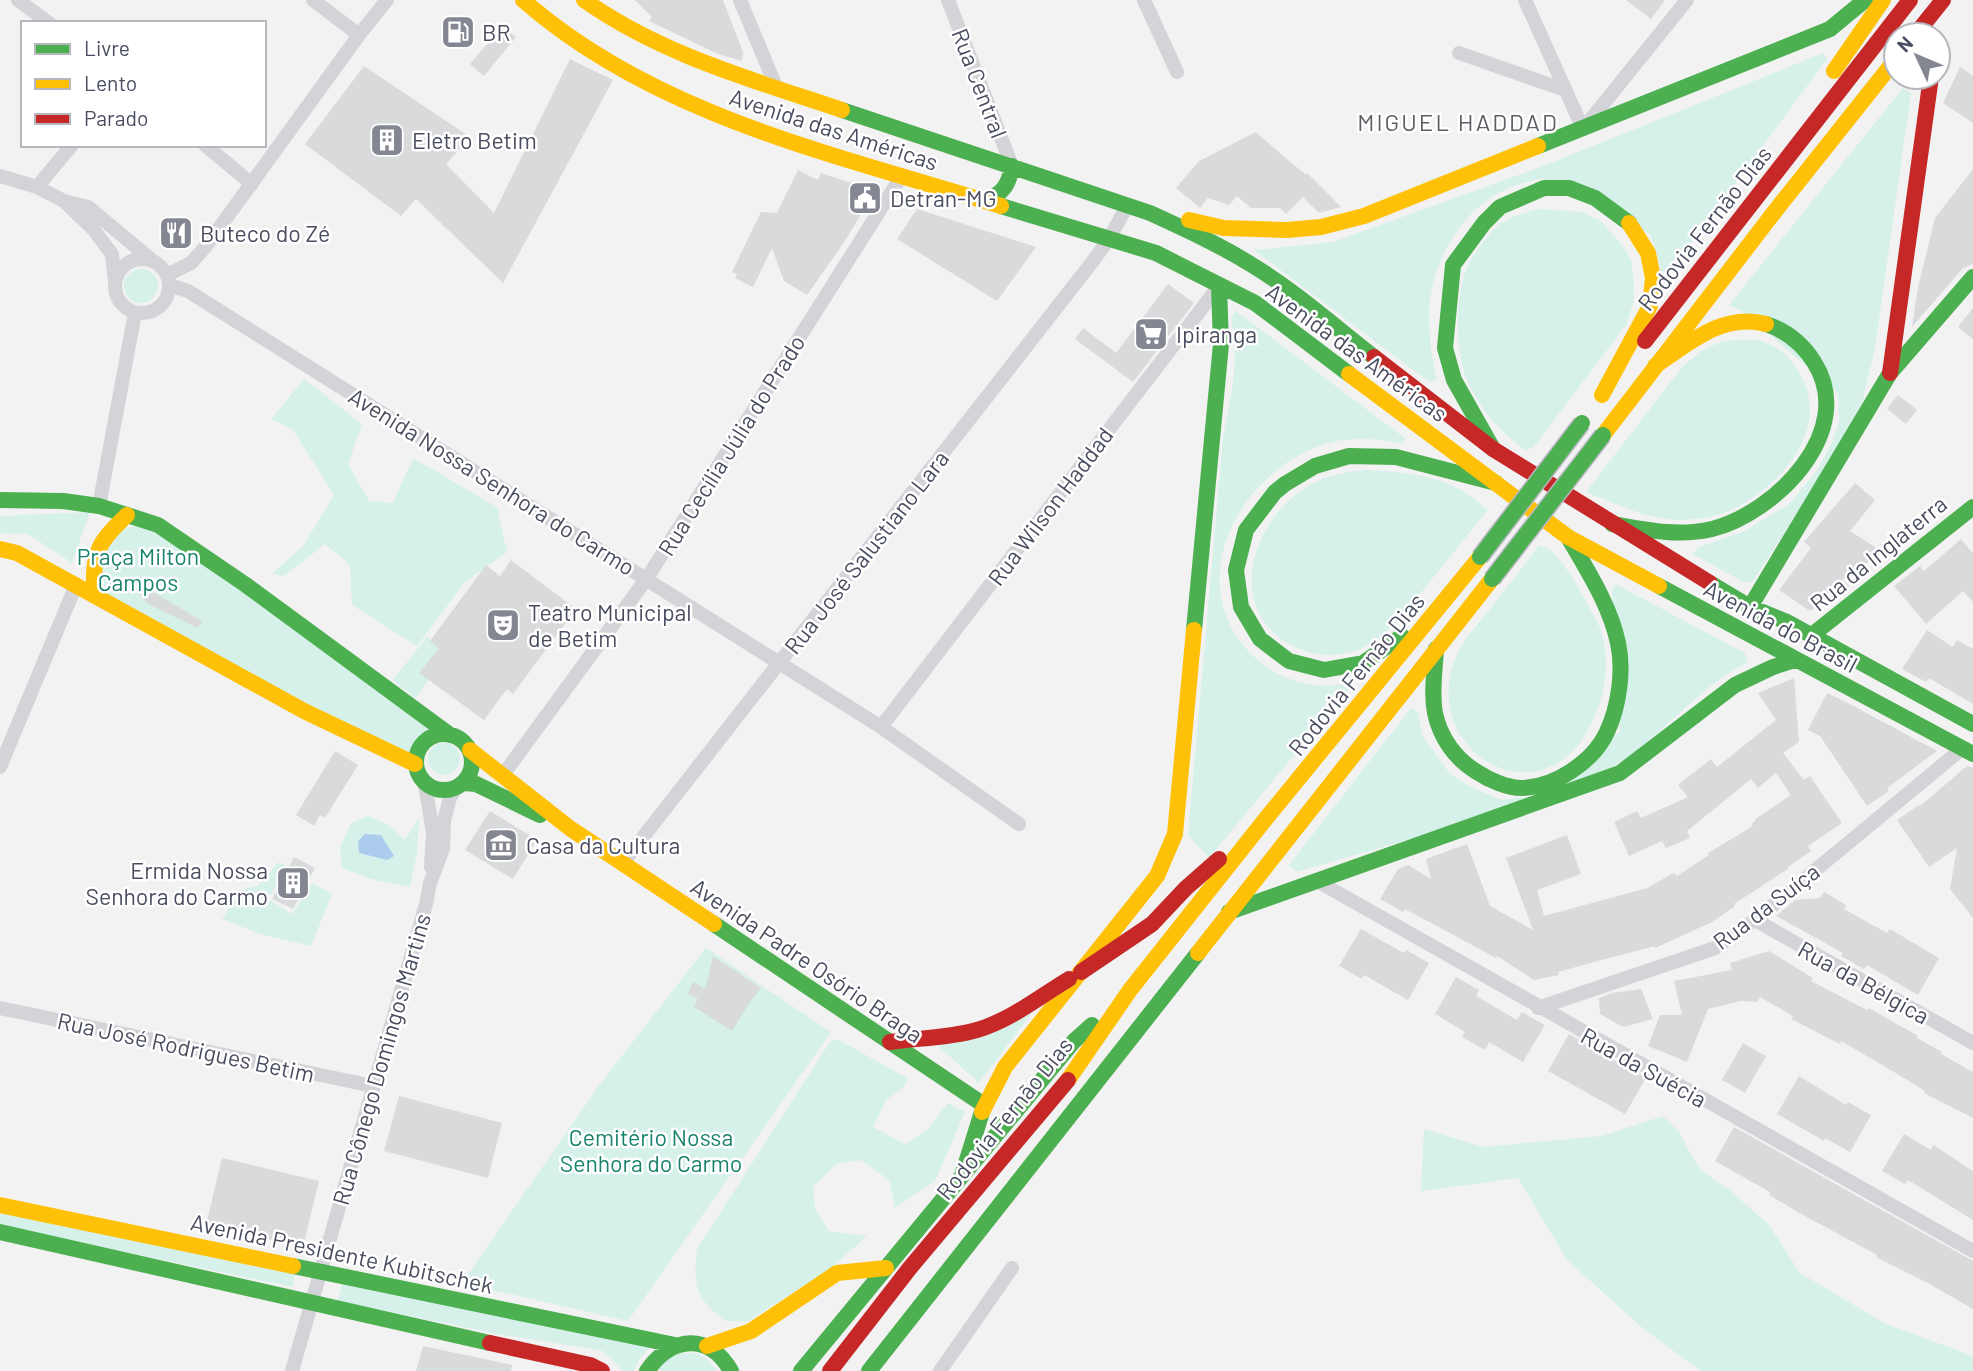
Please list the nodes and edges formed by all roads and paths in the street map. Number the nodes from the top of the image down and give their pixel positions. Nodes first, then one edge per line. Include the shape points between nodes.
1 (18, 0) edge
2 (313, 0) edge
3 (387, 0) edge
4 (523, 0) edge
5 (584, 0) edge
6 (740, 0) edge
7 (948, 0) edge
8 (1144, 0) edge
9 (1525, 0) edge
10 (1687, 0) edge
11 (1865, 0) edge
12 (1883, 0) edge
13 (1910, 0) edge
14 (1942, 1) edge
15 (46, 21) edge
16 (1926, 21) edge
17 (1939, 21) edge
18 (359, 35) junction
19 (1458, 53) dead end
20 (690, 59) junction
21 (1177, 72) dead end
22 (1882, 77) edge
23 (778, 89) junction
24 (1565, 90) junction
25 (1929, 91) edge
26 (669, 95) junction
27 (1583, 130) junction
28 (70, 147) edge
29 (207, 147) edge
30 (1013, 166) junction
31 (0, 176) edge
32 (901, 177) junction
33 (253, 184) junction
34 (37, 187) junction
35 (64, 201) junction
36 (984, 201) junction
37 (1127, 206) junction
38 (1150, 213) junction
39 (1109, 239) junction
40 (153, 261) junction
41 (1973, 277) edge
42 (168, 280) junction
43 (115, 284) junction
44 (1219, 286) junction
45 (1683, 293) junction
46 (135, 313) junction
47 (1656, 366) junction
48 (1890, 373) junction
49 (1592, 409) junction
50 (1493, 449) junction
51 (1496, 484) junction
52 (0, 500) edge
53 (1973, 507) edge
54 (127, 515) junction
55 (95, 519) junction
56 (1612, 524) junction
57 (1567, 537) junction
58 (0, 548) edge
59 (1475, 563) junction
60 (647, 578) junction
61 (76, 585) junction
62 (93, 593) junction
63 (1750, 607) junction
64 (1812, 635) junction
65 (1436, 649) junction
66 (1795, 660) junction
67 (780, 663) junction
68 (1973, 724) edge
69 (881, 727) junction
70 (450, 735) junction
71 (470, 751) junction
72 (1968, 751) edge
73 (415, 764) junction
74 (0, 767) edge
75 (503, 775) junction
76 (425, 784) junction
77 (460, 785) junction
78 (1268, 817) junction
79 (1019, 824) dead end
80 (571, 829) junction
81 (622, 864) junction
82 (1317, 881) junction
83 (430, 883) junction
84 (1229, 912) junction
85 (1755, 920) junction
86 (1081, 972) junction
87 (1130, 990) junction
88 (0, 1008) edge
89 (1538, 1008) junction
90 (890, 1042) junction
91 (1973, 1043) edge
92 (373, 1086) junction
93 (984, 1105) junction
94 (962, 1176) junction
95 (0, 1205) edge
96 (0, 1232) edge
97 (1973, 1251) edge
98 (886, 1268) junction
99 (1012, 1268) dead end
100 (320, 1271) junction
101 (311, 1303) junction
102 (674, 1345) junction
103 (707, 1346) junction
104 (292, 1371) edge
105 (603, 1371) edge
106 (647, 1371) edge
107 (731, 1371) edge
108 (801, 1371) edge
109 (830, 1371) edge
110 (869, 1371) edge
111 (940, 1371) edge

1 - 15 street
2 - 18 street
3 - 18 street
4 - 26 main road, Avenida das Américas via 555,28
5 - 20 main road, Avenida das Américas via 615,22
6 - 23 street
7 - 30 street, Rua Central
8 - 21 street
9 - 24 street
10 - 27 street
11 - 27 main road via 1829,29
12 - 45 main road
13 - 45 main road, Rodovia Fernão Dias
14 - 16 main road
14 - 17 main road
18 - 33 street
19 - 24 street
20 - 23 main road, Avenida das Américas
20 - 26 main road via 669,69 665,84
22 - 47 main road, Rodovia Fernão Dias
23 - 30 main road, Avenida das Américas
24 - 27 street
25 - 48 main road
26 - 32 main road, Avenida das Américas via 754,130
27 - 38 main road via 1364,216 1321,227 1224,228
28 - 34 street
29 - 33 street
30 - 36 main road via 1005,190
30 - 37 main road, Avenida das Américas
31 - 34 street
32 - 36 main road, Avenida das Américas
32 - 60 street, Rua Cecília Júlia do Prado
33 - 42 street via 191,263
34 - 35 street
35 - 40 street via 88,207
35 - 43 street via 112,254
36 - 39 main road, Avenida das Américas
37 - 38 main road, Avenida das Américas
37 - 39 street, Rua José Salustiano Lara
38 - 50 main road, Avenida das Américas via 1255,265
39 - 44 main road, Avenida das Américas via 1156,253
39 - 67 street, Rua José Salustiano Lara
40 - 42 street
40 - 43 street via 128,263
41 - 48 main road
42 - 46 street via 167,296 158,308
42 - 60 street, Avenida Nossa Senhora do Carmo
43 - 46 street via 118,300
44 - 51 main road, Avenida das Américas via 1255,303
44 - 69 street, Rua Wilson Haddad
44 - 86 main road via 1221,344 1175,834 1157,876
45 - 49 main road, Rodovia Fernão Dias
46 - 55 street
47 - 56 main road via 1722,324 1746,320 1769,324 1797,338 1816,363 1827,404 1812,453 1792,483 1766,505 1733,523 1696,531 1664,533
47 - 65 main road, Rodovia Fernão Dias, bridge
48 - 63 main road
49 - 50 main road via 1650,306 1653,278 1648,253 1632,225 1595,198 1569,188 1544,188 1500,207 1453,265 1445,348 1460,391
49 - 59 main road, Rodovia Fernão Dias, bridge
50 - 56 main road, Avenida das Américas
51 - 57 main road, Avenida das Américas
51 - 59 main road via 1399,457 1337,458 1312,467 1278,489 1252,520 1236,565 1236,585 1244,615 1261,641 1295,664 1336,670 1356,666 1385,651
52 - 55 main road via 62,501
53 - 64 main road, Rua da Inglaterra
54 - 55 main road
54 - 62 main road via 99,542 92,563
54 - 70 main road via 158,525
55 - 61 main road
56 - 63 main road, Avenida do Brasil
57 - 65 main road via 1610,617 1620,657 1615,713 1603,740 1582,762 1558,778 1520,788 1464,766 1437,722
57 - 66 main road, Avenida do Brasil
58 - 61 main road
59 - 78 main road, Rodovia Fernão Dias
60 - 67 street, Avenida Nossa Senhora do Carmo
60 - 75 street, Rua Cecília Júlia do Prado
61 - 62 main road
61 - 74 street
62 - 73 main road via 304,710
63 - 64 main road, Avenida do Brasil
64 - 68 main road, Avenida do Brasil
65 - 84 main road, Rodovia Fernão Dias
66 - 72 main road, Avenida do Brasil
66 - 82 main road via 1735,685 1620,773
67 - 69 street, Avenida Nossa Senhora do Carmo
67 - 81 street, Rua José Salustiano Lara
69 - 79 street, Avenida Nossa Senhora do Carmo
70 - 71 main road
70 - 73 main road via 428,738 418,749
71 - 75 main road, Avenida Padre Osório Braga
71 - 77 main road via 472,765
72 - 85 street, Rua da Suíça
73 - 76 main road
75 - 80 main road, Avenida Padre Osório Braga
76 - 77 main road via 440,790
76 - 83 street via 433,833
77 - 80 main road, Avenida Padre Osório Braga via 476,784
77 - 83 street, Rua Cônego Domingos Martins via 450,798 443,849
78 - 86 main road via 1152,924
78 - 87 main road, Rodovia Fernão Dias
80 - 81 main road, Avenida Padre Osório Braga
81 - 90 main road, Avenida Padre Osório Braga
82 - 84 main road
82 - 89 street, Rua da Suécia
83 - 92 street, Rua Cônego Domingos Martins
84 - 110 main road, Rodovia Fernão Dias
85 - 89 street, Rua da Suíça via 1715,948
85 - 91 street, Rua da Bélgica
86 - 90 main road via 979,1029
86 - 93 main road via 1005,1067
87 - 94 main road via 1074,1041
87 - 109 main road, Rodovia Fernão Dias via 1077,1069
88 - 92 street, Rua José Rodrigues Betim
89 - 97 street, Rua da Suécia
90 - 93 main road, Avenida Padre Osório Braga
92 - 100 street, Rua Cônego Domingos Martins
93 - 94 main road
94 - 98 main road
95 - 100 main road, Avenida Presidente Kubitschek
96 - 101 main road
98 - 103 main road via 837,1273 751,1331
98 - 108 main road
99 - 111 street
100 - 101 street, Rua Cônego Domingos Martins
100 - 102 main road, Avenida Presidente Kubitschek
101 - 104 street, Rua Cônego Domingos Martins
101 - 105 main road
102 - 103 main road, Avenida Presidente Kubitschek
102 - 106 main road
103 - 107 main road via 720,1354

